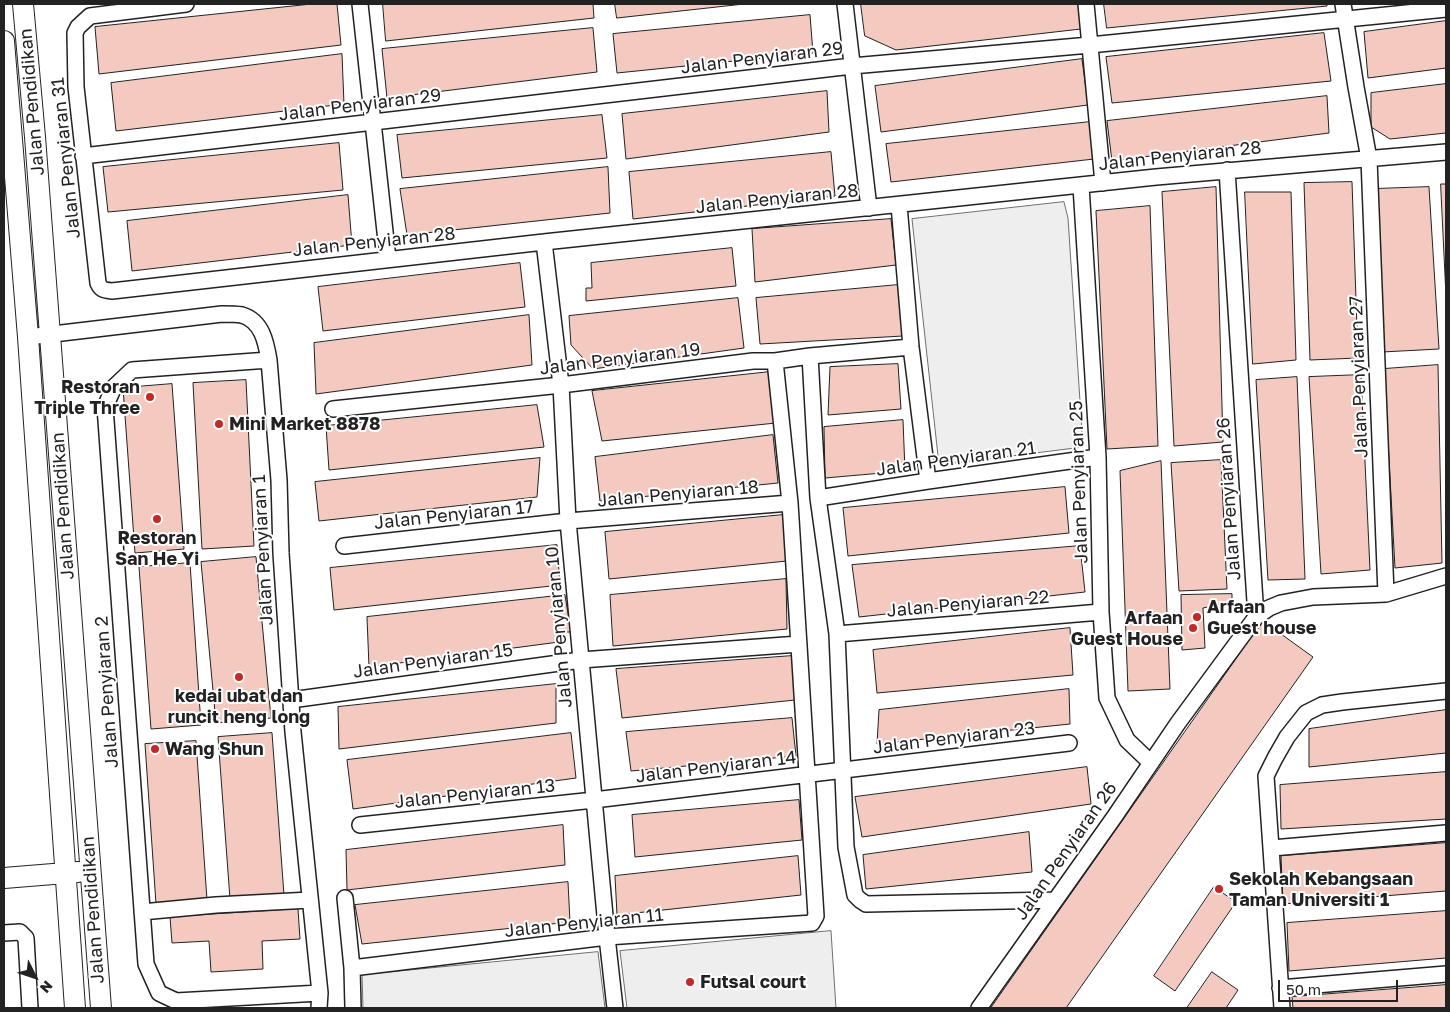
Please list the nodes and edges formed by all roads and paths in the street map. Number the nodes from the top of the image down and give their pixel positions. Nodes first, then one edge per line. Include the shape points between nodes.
1 (23, 4) edge
2 (186, 4) edge
3 (360, 4) edge
4 (845, 4) edge
5 (1086, 4) edge
6 (1343, 4) edge
7 (1446, 9) edge
8 (1346, 19) junction
9 (4, 41) edge
10 (1090, 45) junction
11 (852, 66) junction
12 (373, 123) junction
13 (1446, 152) edge
14 (83, 156) junction
15 (1368, 159) junction
16 (1227, 170) junction
17 (1103, 182) junction
18 (1081, 186) junction
19 (899, 205) junction
20 (869, 208) junction
21 (544, 242) junction
22 (388, 259) junction
23 (112, 291) joint
24 (50, 335) junction
25 (28, 337) junction
26 (911, 348) junction
27 (810, 356) junction
28 (269, 360) junction
29 (775, 361) junction
30 (561, 385) junction
31 (333, 409) dead end
32 (1098, 457) junction
33 (928, 481) junction
34 (818, 498) junction
35 (790, 504) junction
36 (568, 521) junction
37 (344, 546) dead end
38 (1446, 576) edge
39 (1386, 594) junction
40 (1102, 612) junction
41 (1256, 617) junction
42 (837, 634) junction
43 (800, 644) junction
44 (581, 660) junction
45 (1446, 691) edge
46 (291, 700) junction
47 (1069, 743) dead end
48 (1150, 763) junction
49 (843, 770) junction
50 (807, 775) junction
51 (594, 800) junction
52 (360, 825) dead end
53 (1446, 833) edge
54 (1272, 848) junction
55 (90, 871) junction
56 (65, 873) junction
57 (4, 878) edge
58 (345, 898) dead end
59 (310, 900) junction
60 (1054, 900) junction
61 (142, 912) junction
62 (4, 933) edge
63 (607, 937) junction
64 (352, 968) junction
65 (1446, 974) edge
66 (1280, 988) junction
67 (319, 1001) edge
68 (30, 1008) edge
69 (75, 1008) edge
70 (100, 1008) edge
71 (353, 1008) edge
72 (615, 1008) edge
73 (979, 1008) edge
74 (1282, 1008) edge

1 - 24 main road, Jalan Pendidikan
2 - 14 street, Jalan Penyiaran 31 via 90,16 78,27 75,33 76,87
3 - 12 street
4 - 11 street
5 - 10 street
6 - 8 street, Jalan Penyiaran 27
7 - 8 street, Jalan Penyiaran 29
8 - 10 street, Jalan Penyiaran 29
8 - 15 street, Jalan Penyiaran 27
9 - 25 main road, Jalan Pendidikan
10 - 11 street, Jalan Penyiaran 29
10 - 17 street
11 - 12 street, Jalan Penyiaran 29
11 - 20 street
12 - 14 street, Jalan Penyiaran 29
12 - 22 street
13 - 15 street, Jalan Penyiaran 28
14 - 23 street, Jalan Penyiaran 31 via 98,283 102,289
15 - 16 street, Jalan Penyiaran 28
15 - 39 street, Jalan Penyiaran 27
16 - 17 street, Jalan Penyiaran 28
16 - 41 street, Jalan Penyiaran 26
17 - 18 street, Jalan Penyiaran 28
18 - 19 street, Jalan Penyiaran 28
18 - 32 street, Jalan Penyiaran 25
19 - 20 street, Jalan Penyiaran 28
19 - 26 street
20 - 21 street, Jalan Penyiaran 28
21 - 22 street, Jalan Penyiaran 28
21 - 30 street, Jalan Penyiaran 10
22 - 23 street, Jalan Penyiaran 28
24 - 25 street, Jalan Penyiaran 1
24 - 28 street, Jalan Penyiaran 1 via 222,314 241,315 256,323 266,341
24 - 55 main road, Jalan Pendidikan
25 - 56 main road, Jalan Pendidikan
26 - 27 street, Jalan Penyiaran 19
26 - 33 street
27 - 29 street, Jalan Penyiaran 19
27 - 34 street
28 - 46 street, Jalan Penyiaran 1
28 - 61 street, Jalan Penyiaran 2 via 132,370 114,387 105,407
29 - 30 street, Jalan Penyiaran 19 via 753,360
29 - 35 street
30 - 31 street, Jalan Penyiaran 19
30 - 36 street, Jalan Penyiaran 10
32 - 33 street, Jalan Penyiaran 21
32 - 40 street, Jalan Penyiaran 25
33 - 34 street, Jalan Penyiaran 21
34 - 42 street
35 - 36 street, Jalan Penyiaran 18
35 - 43 street
36 - 37 street, Jalan Penyiaran 17
36 - 44 street, Jalan Penyiaran 10
38 - 39 street
39 - 41 street via 1281,603
40 - 42 street, Jalan Penyiaran 22
40 - 48 street, Jalan Penyiaran 25 via 1107,698 1127,740
41 - 48 street, Jalan Penyiaran 26
42 - 49 street
43 - 44 street, Jalan Penyiaran 15
43 - 50 street
44 - 46 street, Jalan Penyiaran 15
44 - 51 street, Jalan Penyiaran 10
45 - 54 street via 1322,705 1306,713 1287,737 1266,776
46 - 59 street, Jalan Penyiaran 1
47 - 49 street, Jalan Penyiaran 23
48 - 60 street, Jalan Penyiaran 26
49 - 50 street, Jalan Penyiaran 14
49 - 60 street via 846,847 855,896 866,904
50 - 51 street, Jalan Penyiaran 14
50 - 63 street, Jalan Penyiaran 11 via 816,916 812,923
51 - 52 street, Jalan Penyiaran 13
51 - 63 street, Jalan Penyiaran 10
53 - 54 street
54 - 66 street
55 - 56 main road
55 - 70 main road, Jalan Pendidikan
56 - 57 main road
56 - 69 main road, Jalan Pendidikan
58 - 64 street
59 - 61 street
59 - 67 street, Jalan Penyiaran 1
60 - 73 street, Jalan Penyiaran 26
61 - 67 street, Jalan Penyiaran 2 via 146,964 158,993 176,1001
62 - 68 street via 20,932 26,938
63 - 64 street, Jalan Penyiaran 11
63 - 72 street, Jalan Penyiaran 10
64 - 71 street
65 - 66 street
66 - 74 street

